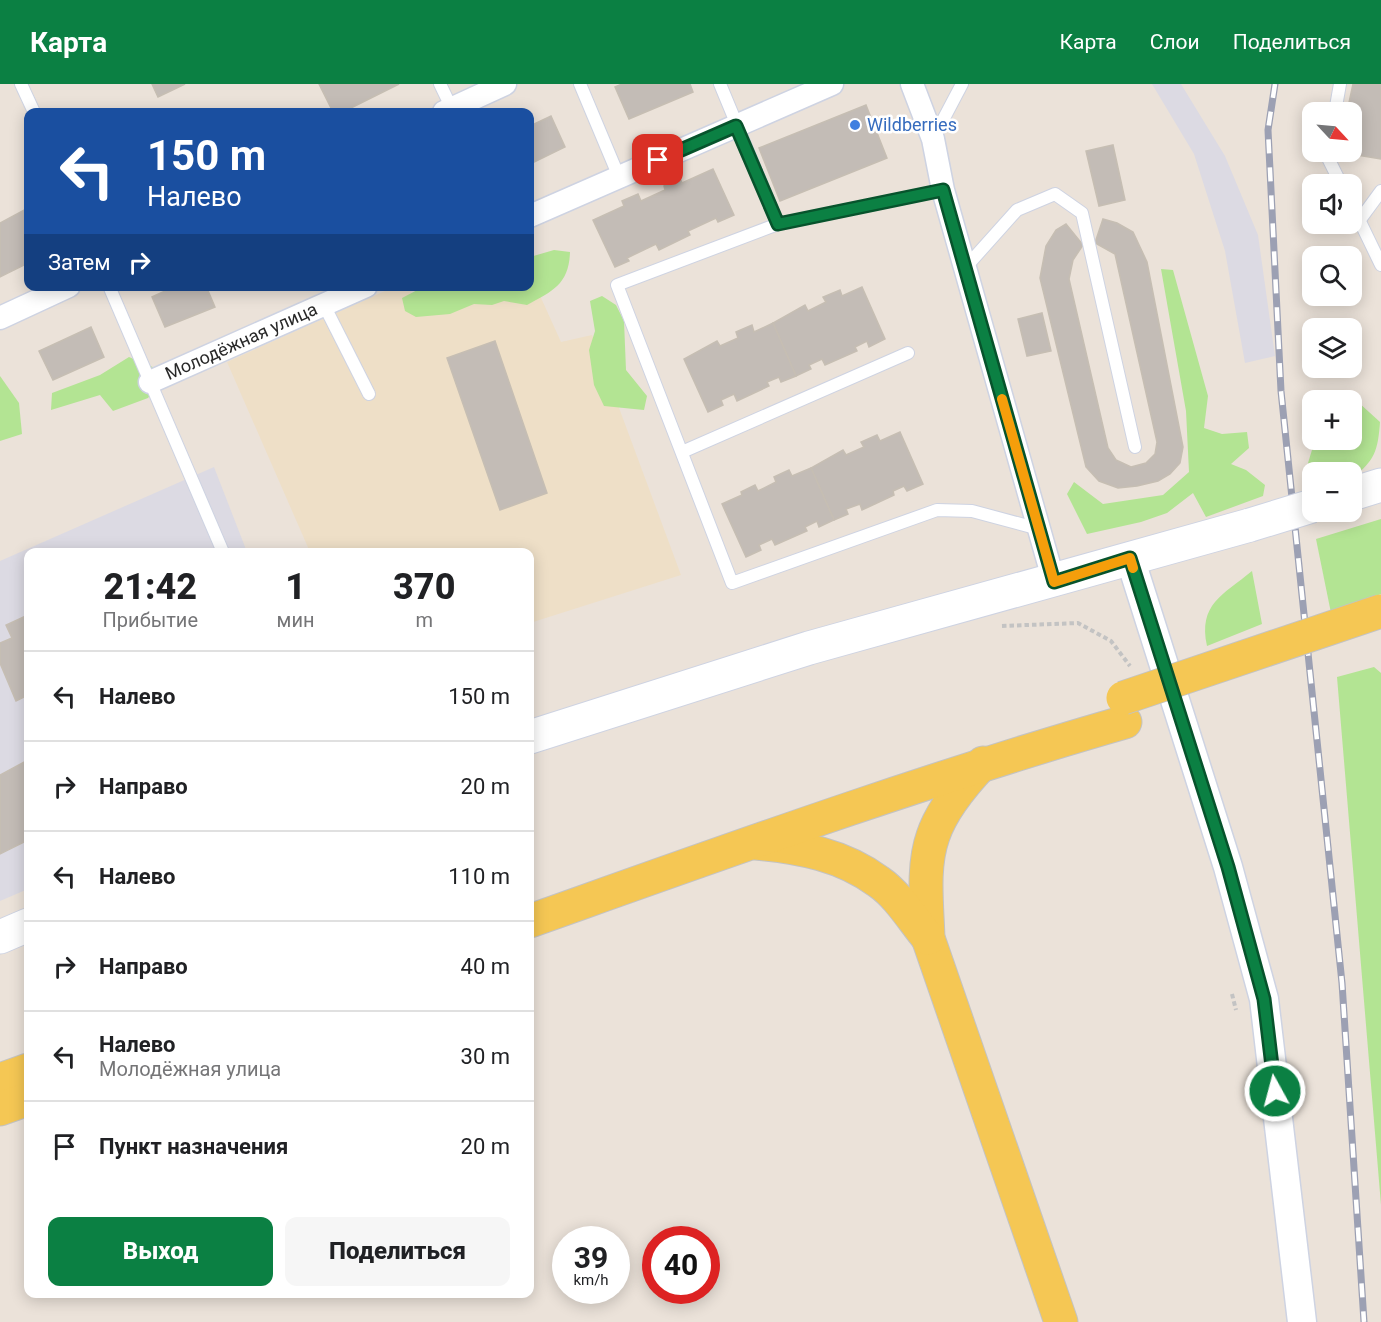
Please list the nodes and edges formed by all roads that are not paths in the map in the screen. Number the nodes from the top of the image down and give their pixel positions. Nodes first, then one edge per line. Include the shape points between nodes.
1 (21, 84) edge
2 (440, 84) edge
3 (505, 84) edge
4 (580, 84) edge
5 (720, 84) edge
6 (832, 84) edge
7 (912, 84) edge
8 (962, 84) edge
9 (1340, 84) edge
10 (1337, 102) edge
11 (32, 108) edge
12 (449, 108) edge
13 (456, 108) edge
14 (736, 126) junction
15 (933, 139) junction
16 (619, 177) junction
17 (943, 190) junction
18 (1381, 191) edge
19 (534, 214) edge
20 (1362, 217) edge
21 (778, 224) junction
22 (1362, 227) edge
23 (1381, 265) edge
24 (965, 268) junction
25 (58, 291) edge
26 (111, 291) edge
27 (355, 291) edge
28 (324, 305) junction
29 (0, 318) edge
30 (908, 353) dead end
31 (150, 382) junction
32 (369, 394) dead end
33 (1134, 447) dead end
34 (682, 452) junction
35 (1381, 485) edge
36 (1362, 491) edge
37 (1302, 509) edge
38 (1039, 530) junction
39 (221, 548) edge
40 (1130, 558) junction
41 (1054, 582) junction
42 (1381, 611) edge
43 (1381, 632) edge
44 (1127, 697) junction
45 (534, 736) edge
46 (984, 762) junction
47 (748, 838) junction
48 (534, 896) edge
49 (534, 919) edge
50 (24, 927) edge
51 (0, 937) edge
52 (928, 938) junction
53 (24, 1071) edge
54 (0, 1080) edge
55 (24, 1100) edge
56 (0, 1109) edge
57 (1061, 1322) edge
58 (1302, 1322) edge

1 - 11 lane
2 - 12 lane
3 - 13 street
4 - 16 lane
5 - 14 lane
6 - 14 street
7 - 15 street
8 - 15 lane
9 - 10 lane
14 - 16 street
14 - 21 lane
15 - 17 street
16 - 19 street
17 - 21 lane
17 - 24 street
18 - 20 lane
21 - 34 lane via 617,285
22 - 23 lane
24 - 33 lane via 1017,210 1055,195 1082,213
24 - 38 street
25 - 29 street
26 - 31 lane
27 - 28 street, Молодёжная улица
28 - 31 street, Молодёжная улица
28 - 32 lane
30 - 34 lane
31 - 39 lane
34 - 38 lane via 732,583 937,510 972,511
35 - 36 main road
37 - 40 main road, bridge
38 - 41 street
40 - 41 main road
40 - 58 street via 1228,867 1264,999
41 - 45 main road via 809,648
42 - 44 main road, bridge
43 - 44 main road
44 - 46 main road
44 - 48 main road via 844,785
46 - 47 main road
46 - 52 main road via 961,786 933,835 926,882
47 - 49 main road
47 - 52 main road via 837,859 880,882
50 - 51 main road
52 - 57 main road
53 - 54 main road
55 - 56 main road

